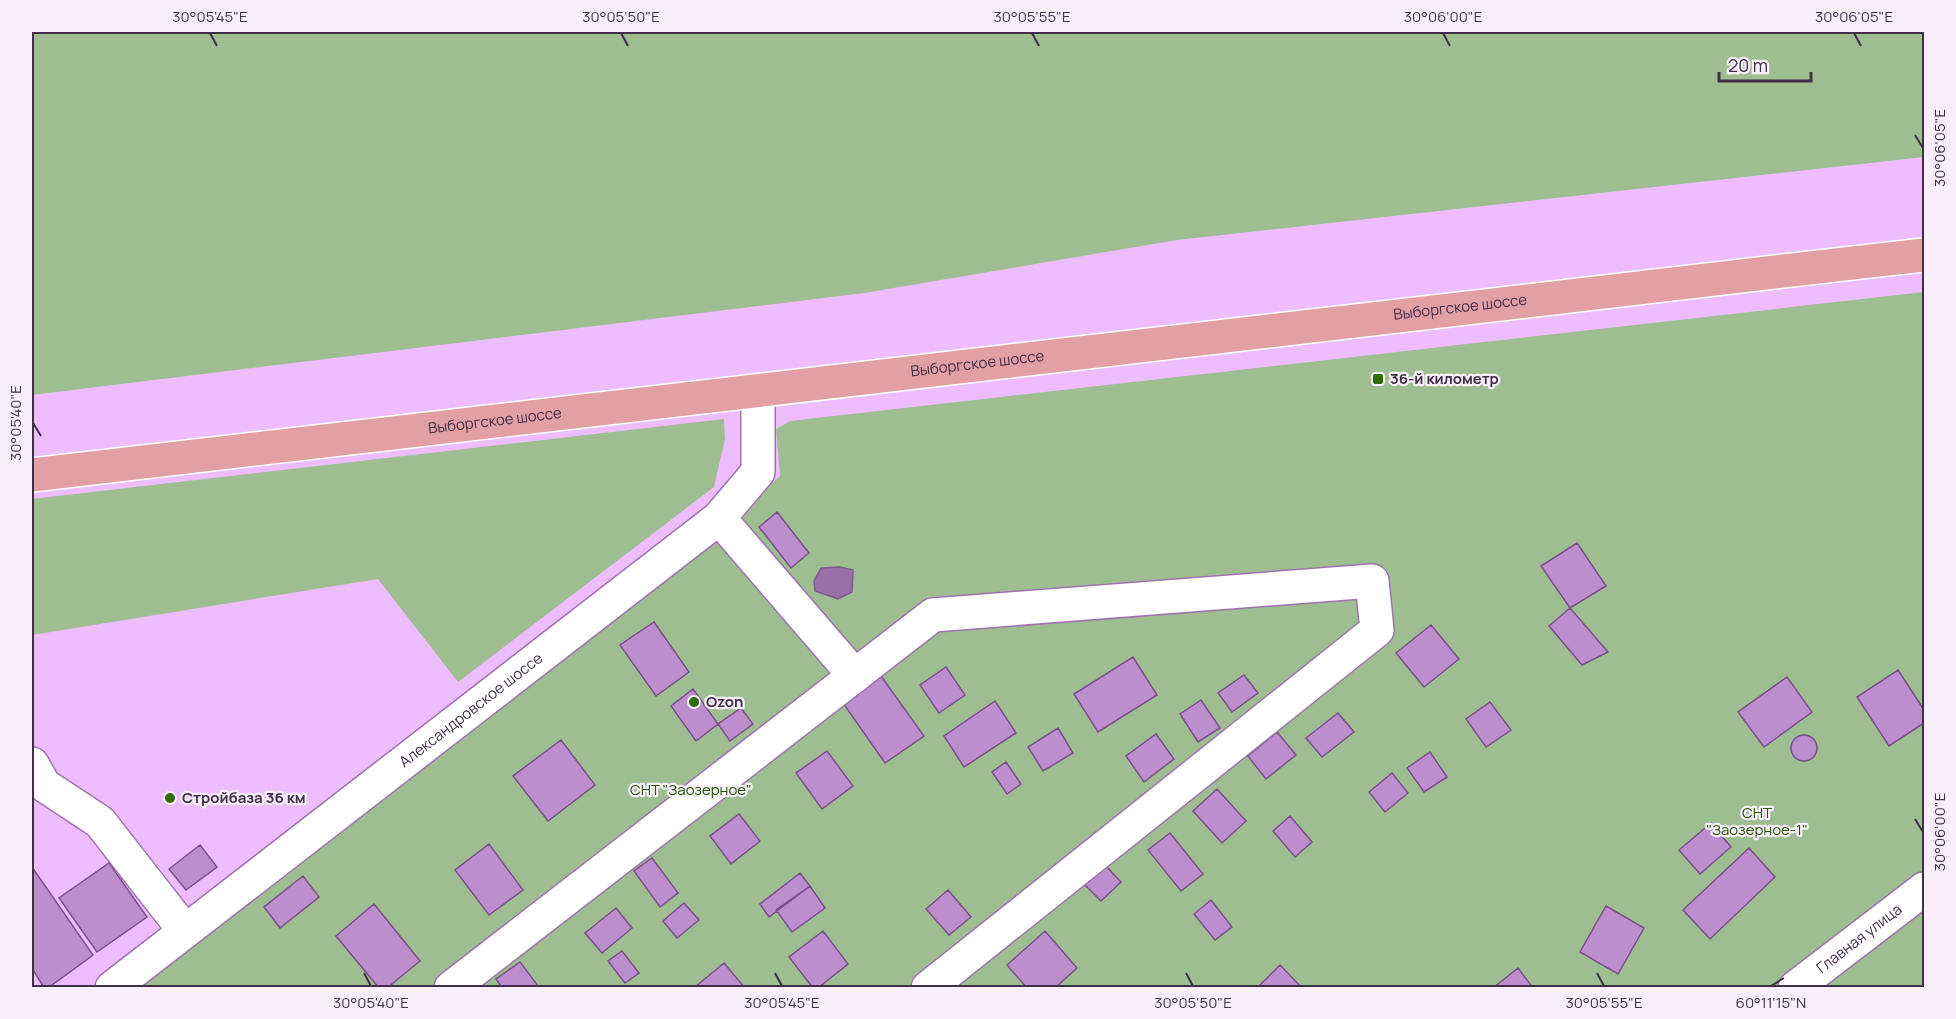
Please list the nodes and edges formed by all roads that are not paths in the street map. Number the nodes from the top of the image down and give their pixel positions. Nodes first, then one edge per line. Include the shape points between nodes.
1 (1924, 255) edge
2 (758, 391) junction
3 (32, 475) edge
4 (719, 518) junction
5 (855, 676) junction
6 (32, 764) edge
7 (1924, 889) edge
8 (185, 931) junction
9 (112, 987) edge
10 (451, 987) edge
11 (928, 987) edge
12 (1794, 987) edge

1 - 2 main road, Выборгское шоссе via 1173,339
2 - 3 main road, Выборгское шоссе
2 - 4 street, Александровское шоссе via 758,472
4 - 5 street
4 - 8 street, Александровское шоссе
5 - 10 street
5 - 11 street via 933,615 1372,581 1377,630
6 - 8 street via 44,785 100,822
7 - 12 street, Главная улица
8 - 9 street, Александровское шоссе

